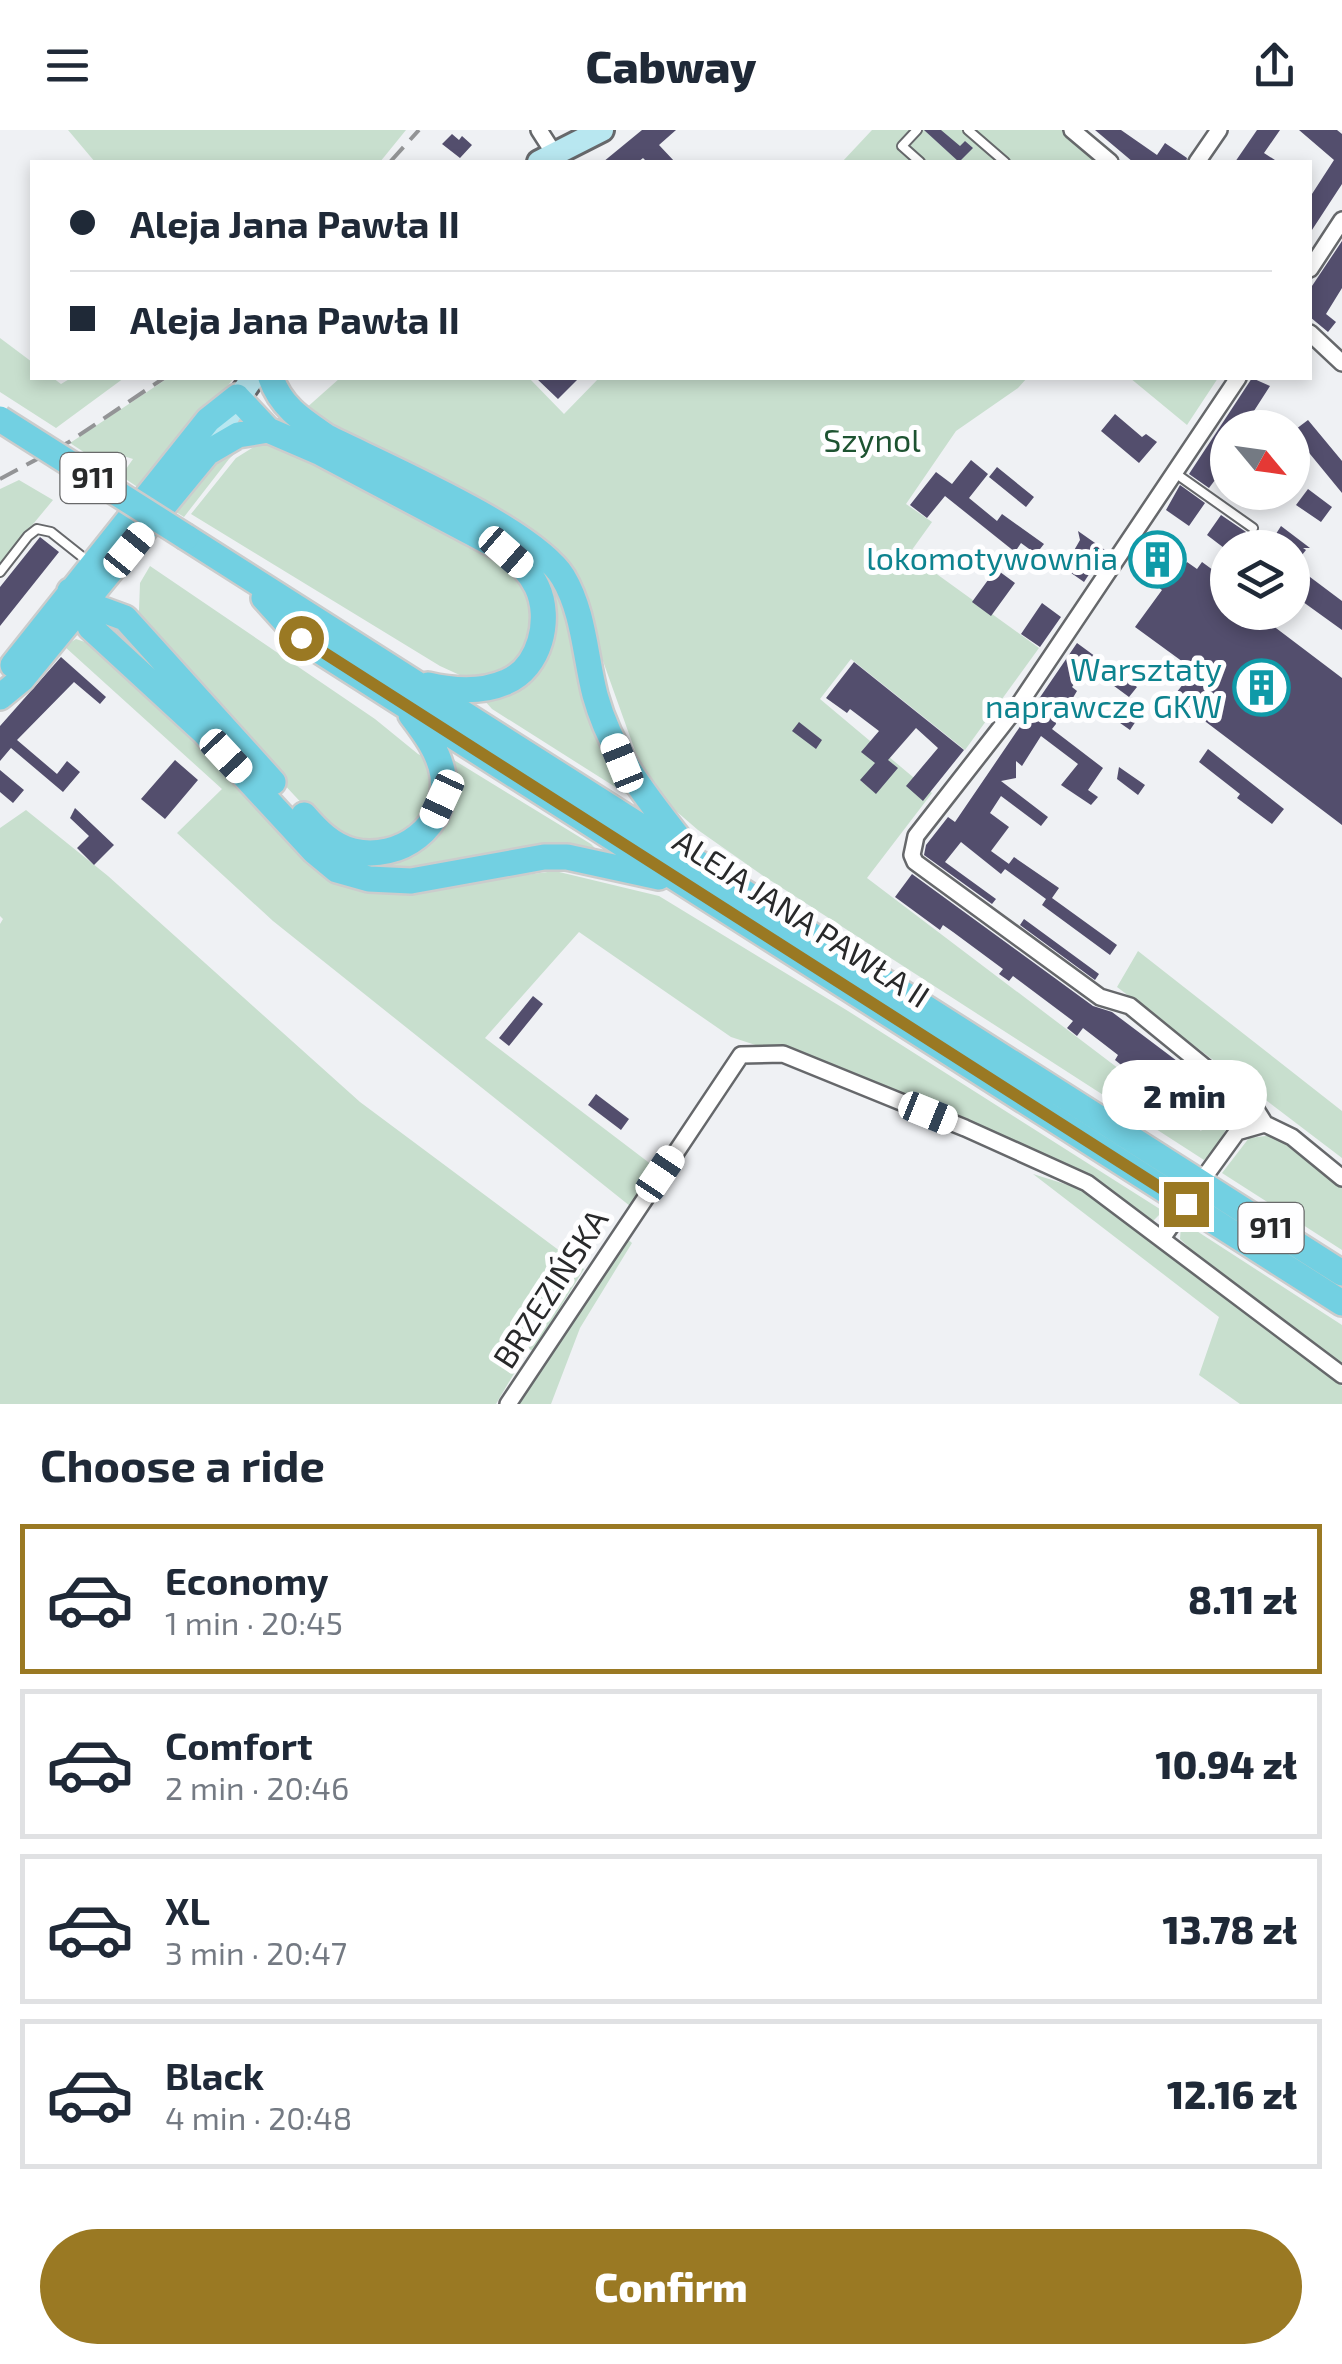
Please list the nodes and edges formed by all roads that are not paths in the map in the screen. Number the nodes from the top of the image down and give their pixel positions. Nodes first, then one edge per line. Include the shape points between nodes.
1 (539, 130) edge
2 (602, 130) edge
3 (917, 130) edge
4 (968, 130) edge
5 (1072, 130) edge
6 (1220, 130) edge
7 (547, 159) edge
8 (918, 160) edge
9 (1002, 160) edge
10 (1108, 160) edge
11 (1198, 160) edge
12 (1342, 220) edge
13 (1312, 266) edge
14 (1312, 335) edge
15 (1342, 363) edge
16 (273, 380) edge
17 (1237, 380) edge
18 (245, 387) edge
19 (282, 404) junction
20 (0, 419) edge
21 (268, 430) junction
22 (207, 453) junction
23 (1175, 472) junction
24 (1253, 528) dead end
25 (129, 550) junction
26 (91, 564) junction
27 (0, 572) edge
28 (77, 597) junction
29 (125, 618) junction
30 (3, 679) edge
31 (408, 692) junction
32 (693, 874) junction
33 (1265, 1124) junction
34 (1342, 1178) edge
35 (1193, 1193) junction
36 (1163, 1237) junction
37 (1342, 1273) edge
38 (1342, 1304) edge
39 (1342, 1375) edge
40 (508, 1404) edge

1 - 7 street
2 - 7 main road
3 - 8 lane via 902,146
4 - 9 lane
5 - 10 street
6 - 11 street
12 - 13 street
14 - 15 street
16 - 19 main road
17 - 23 street
18 - 19 main road
18 - 21 main road
18 - 22 main road
18 - 26 main road via 208,420
19 - 32 main road via 327,436 510,531 562,575 576,603 596,698 622,763
20 - 31 main road, ALEJA JANA PAWŁA II / 911, bridge via 240,572 301,638
21 - 22 main road via 238,435
21 - 31 main road via 506,552 538,590 542,637 532,660 509,681 474,691
22 - 25 main road
23 - 24 lane
23 - 33 street via 1020,703 916,836 912,855 1100,997 1130,1006 1255,1108
25 - 28 main road
25 - 29 main road via 119,594
26 - 27 lane via 51,532 37,530
26 - 28 main road
28 - 29 main road
28 - 30 main road via 22,679
28 - 32 main road via 90,627 204,732 337,870 411,880 567,857
29 - 31 main road via 322,836 350,850 382,853 408,844 430,826 442,799 443,774
31 - 32 main road, ALEJA JANA PAWŁA II / 911
32 - 35 main road, ALEJA JANA PAWŁA II / 911
33 - 34 street
33 - 35 street via 1237,1132
35 - 36 street
35 - 37 main road, ALEJA JANA PAWŁA II / 911
35 - 38 main road, ALEJA JANA PAWŁA II / 911
36 - 39 street
36 - 40 street, BRZEZIŃSKA via 1087,1182 965,1128 783,1054 741,1055

